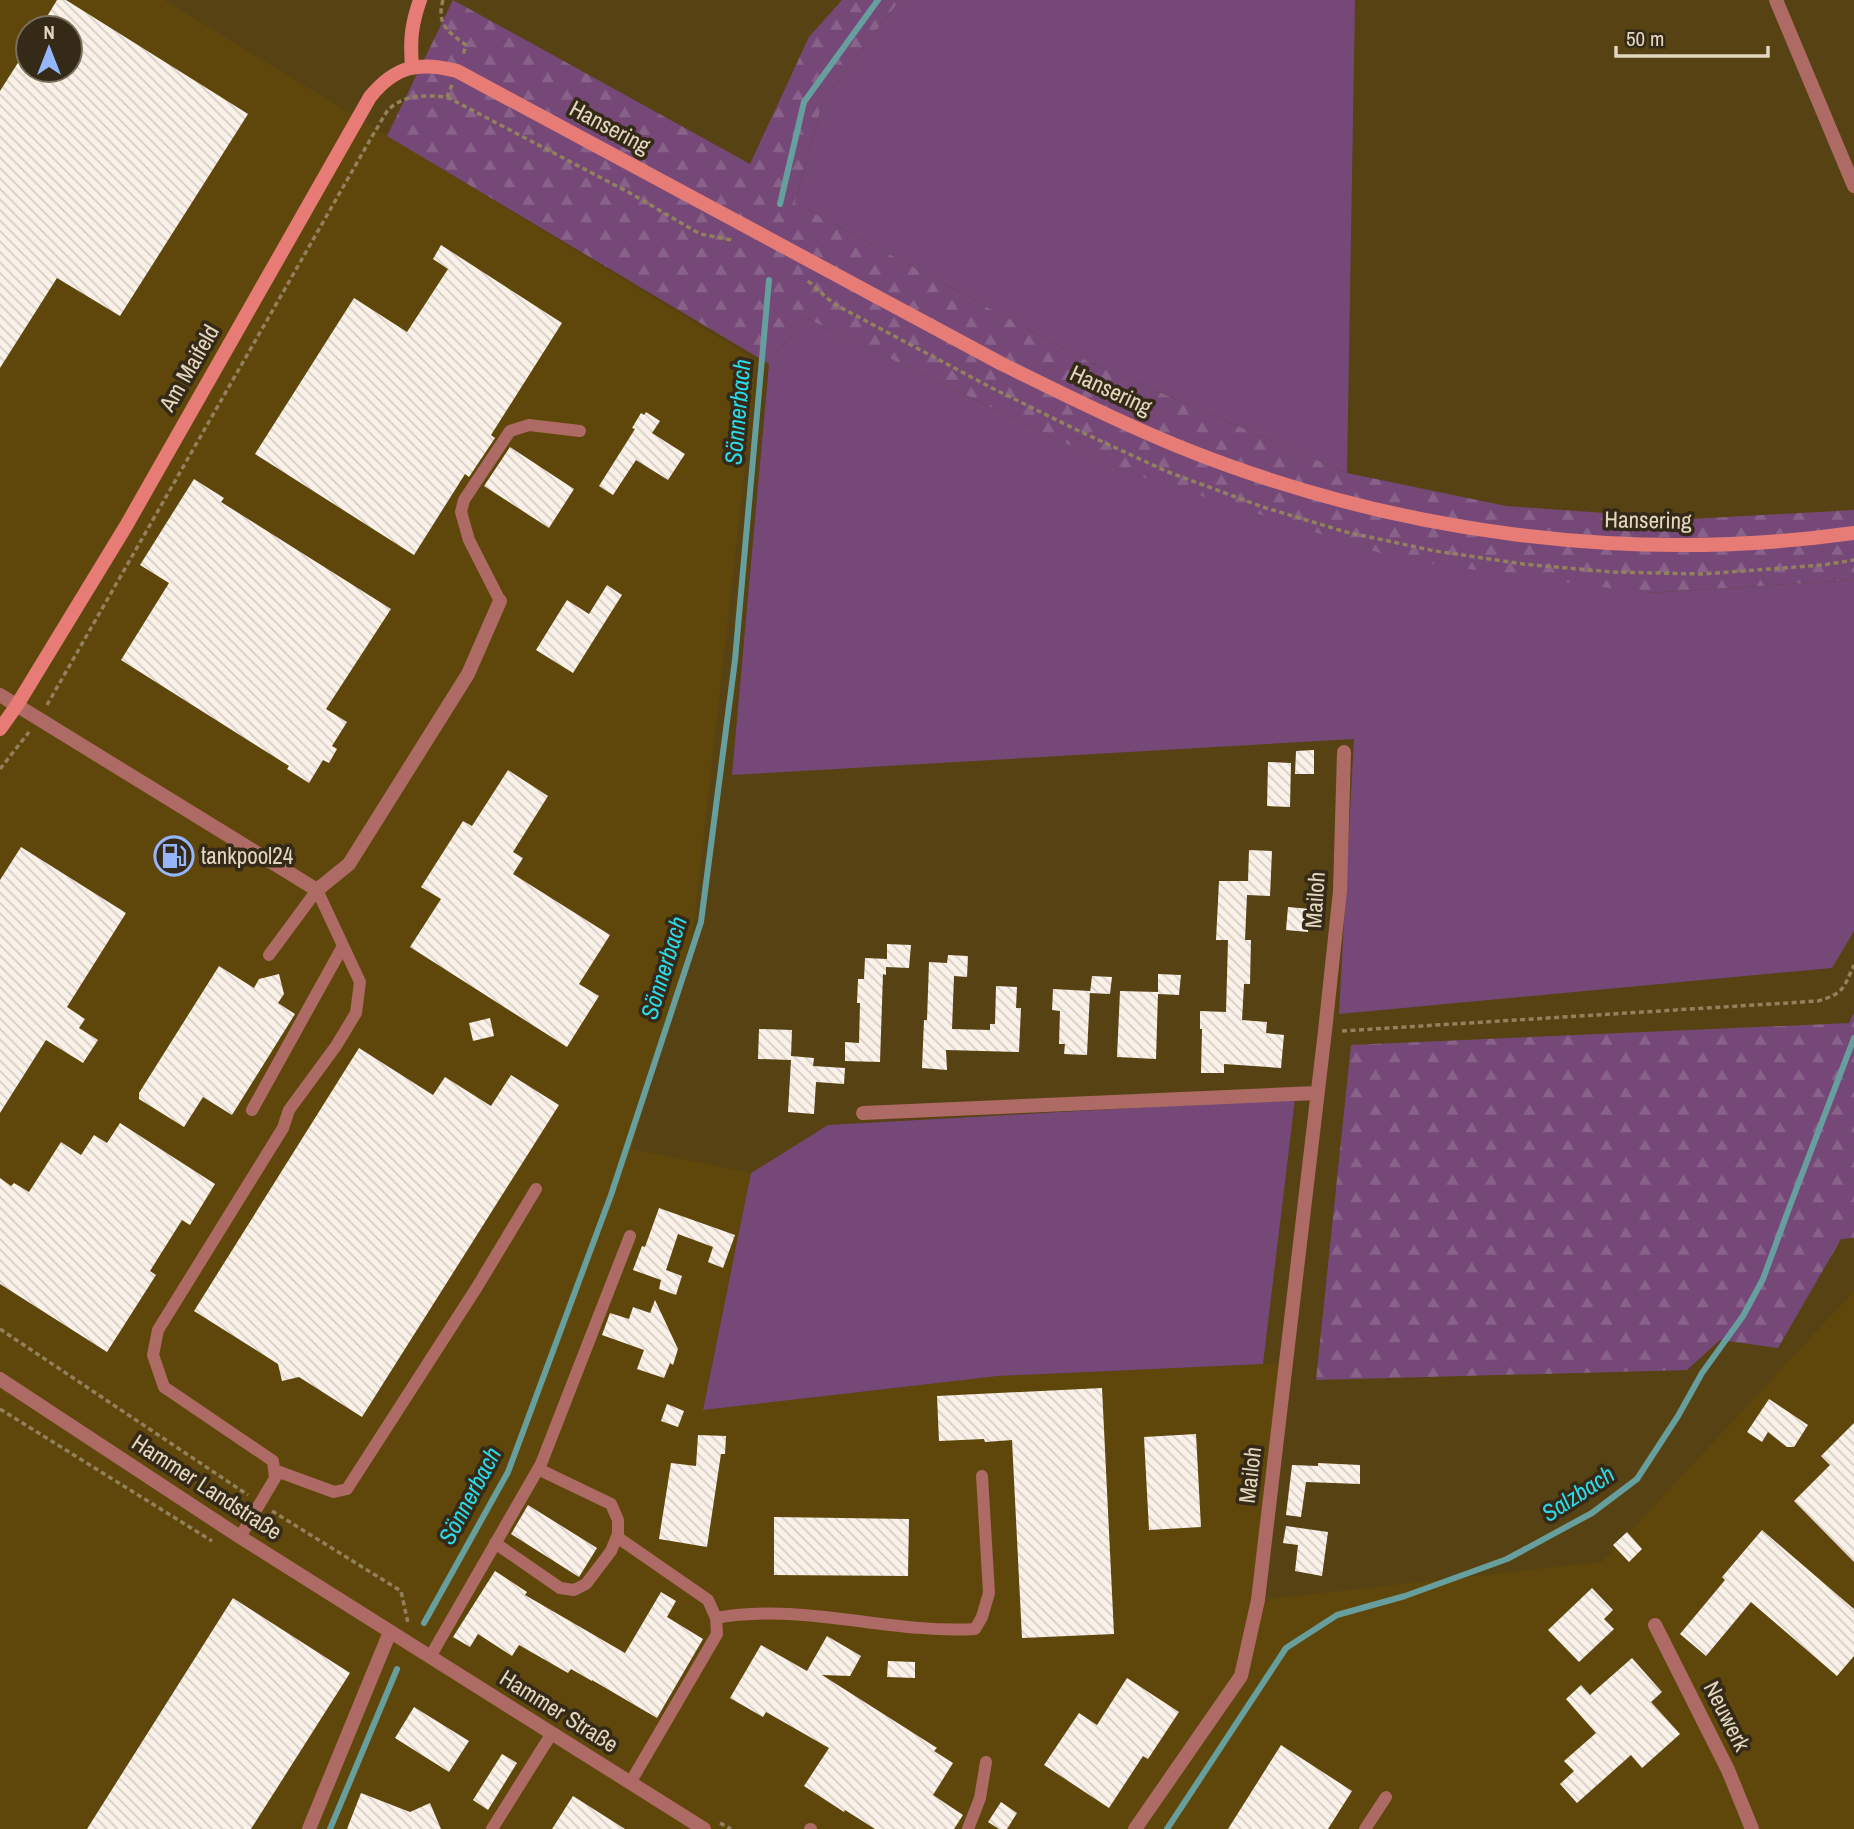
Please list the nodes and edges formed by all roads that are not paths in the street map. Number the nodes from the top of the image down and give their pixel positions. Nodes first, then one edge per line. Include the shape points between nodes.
1 (420, 0) edge
2 (1776, 0) edge
3 (412, 68) junction
4 (1854, 186) edge
5 (580, 431) dead end
6 (1854, 533) edge
7 (500, 601) joint
8 (0, 695) edge
9 (17, 705) junction
10 (0, 729) edge
11 (1344, 752) dead end
12 (317, 890) junction
13 (343, 946) junction
14 (269, 955) dead end
15 (1317, 1093) junction
16 (252, 1110) dead end
17 (863, 1113) dead end
18 (536, 1189) dead end
19 (630, 1236) dead end
20 (0, 1379) edge
21 (538, 1469) junction
22 (274, 1470) junction
23 (982, 1476) dead end
24 (240, 1537) junction
25 (617, 1537) junction
26 (495, 1543) junction
27 (716, 1618) junction
28 (1655, 1625) dead end
29 (390, 1632) junction
30 (430, 1657) junction
31 (552, 1733) junction
32 (986, 1762) dead end
33 (631, 1783) junction
34 (1385, 1797) dead end
35 (309, 1829) edge
36 (492, 1829) edge
37 (704, 1829) edge
38 (968, 1829) edge
39 (1135, 1829) edge
40 (1365, 1829) edge
41 (1752, 1829) edge

1 - 3 street via 412,22
2 - 4 street
3 - 6 street, Hansering via 427,65 457,71 1002,364 1175,445 1270,480 1439,523 1539,537 1702,544
3 - 9 street, Am Maifeld via 388,78 370,97 126,526
5 - 7 lane via 529,425 510,431 464,500 461,512 469,540
7 - 12 street via 468,674 349,864
8 - 9 street
9 - 10 street, Am Maifeld
9 - 12 street
11 - 15 street, Mailoh via 1340,891
12 - 13 lane
12 - 14 lane
13 - 16 lane
13 - 22 lane via 360,982 356,1013 289,1110 283,1128 158,1330 153,1355 164,1387 273,1461
15 - 17 street
15 - 39 street, Mailoh via 1258,1600 1241,1676
18 - 22 lane via 347,1489 334,1492
19 - 21 lane
20 - 24 street, Hammer Landstraße
21 - 25 lane via 611,1504 618,1520
21 - 26 lane
22 - 24 lane via 275,1478
23 - 27 lane via 989,1593 975,1629 911,1629 781,1612
24 - 29 street, Hammer Landstraße
25 - 26 lane via 586,1584 574,1590 560,1588
25 - 27 lane via 708,1600
26 - 30 lane
27 - 33 lane via 717,1634
28 - 41 street, Neuwerk via 1728,1770
29 - 30 street, Hammer Straße
29 - 35 street
30 - 31 street, Hammer Straße
31 - 33 street, Hammer Straße
31 - 36 lane
32 - 38 lane via 980,1798
33 - 37 street, Hammer Straße
34 - 40 lane

